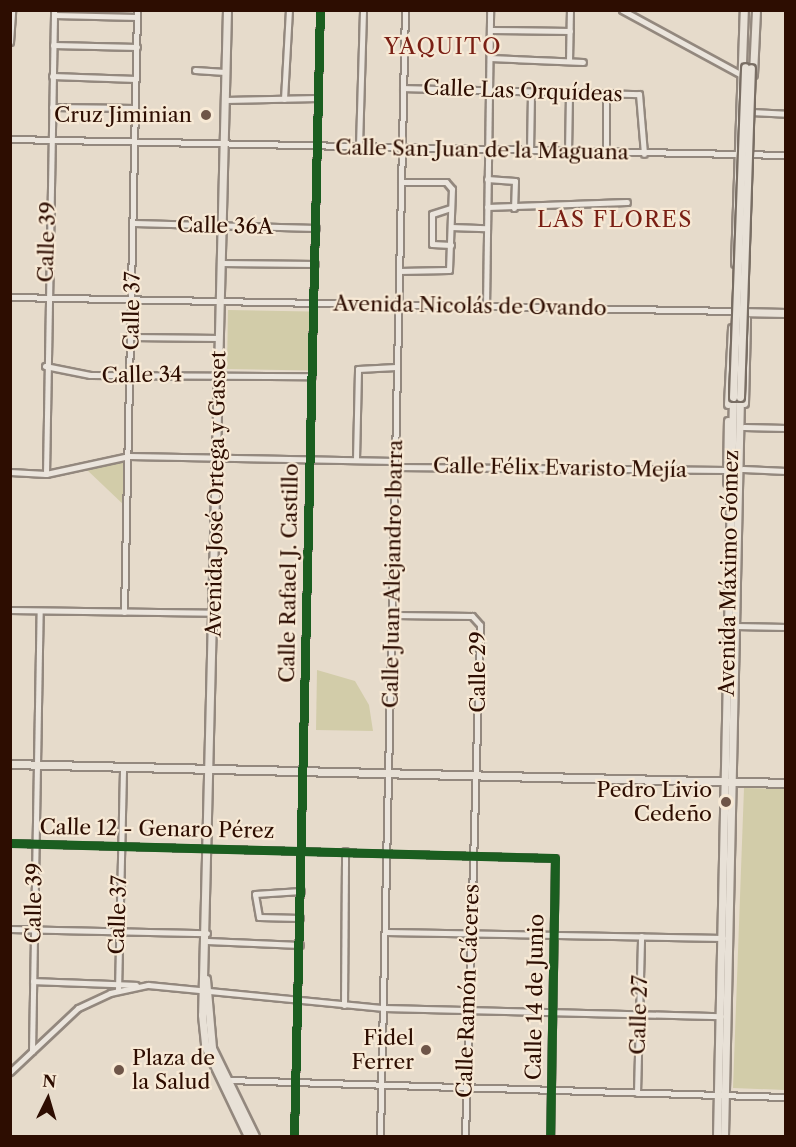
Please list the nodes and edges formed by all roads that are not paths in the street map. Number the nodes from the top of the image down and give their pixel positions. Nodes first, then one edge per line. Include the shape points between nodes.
1 (12, 10) edge
2 (227, 10) edge
3 (289, 10) edge
4 (320, 10) edge
5 (363, 10) edge
6 (405, 10) edge
7 (490, 10) edge
8 (570, 10) edge
9 (622, 10) edge
10 (745, 10) edge
11 (755, 10) edge
12 (54, 13) edge
13 (137, 14) edge
14 (490, 30) junction
15 (570, 31) junction
16 (10, 42) edge
17 (53, 45) junction
18 (136, 47) junction
19 (490, 58) junction
20 (569, 61) junction
21 (583, 62) dead end
22 (748, 68) junction
23 (195, 70) dead end
24 (225, 72) junction
25 (741, 74) junction
26 (52, 76) junction
27 (136, 79) junction
28 (403, 88) junction
29 (488, 90) junction
30 (531, 92) junction
31 (569, 92) junction
32 (606, 93) junction
33 (318, 98) junction
34 (284, 99) junction
35 (225, 100) junction
36 (52, 107) junction
37 (135, 108) junction
38 (751, 112) junction
39 (786, 114) edge
40 (10, 139) edge
41 (51, 140) junction
42 (135, 142) junction
43 (224, 144) junction
44 (316, 146) junction
45 (358, 146) junction
46 (401, 147) junction
47 (487, 150) junction
48 (530, 151) junction
49 (568, 152) junction
50 (606, 153) junction
51 (644, 154) junction
52 (737, 155) junction
53 (750, 155) junction
54 (786, 155) edge
55 (487, 179) junction
56 (401, 182) junction
57 (627, 202) dead end
58 (487, 207) junction
59 (452, 208) junction
60 (514, 208) junction
61 (134, 224) junction
62 (222, 226) junction
63 (451, 227) junction
64 (316, 228) junction
65 (486, 228) junction
66 (451, 245) junction
67 (221, 263) junction
68 (315, 264) junction
69 (399, 271) junction
70 (10, 297) edge
71 (132, 298) junction
72 (45, 299) junction
73 (221, 301) junction
74 (313, 302) junction
75 (398, 305) junction
76 (486, 307) junction
77 (733, 311) junction
78 (746, 312) junction
79 (786, 313) edge
80 (131, 337) junction
81 (219, 338) junction
82 (45, 366) junction
83 (396, 367) junction
84 (130, 374) junction
85 (218, 374) junction
86 (312, 376) junction
87 (736, 397) junction
88 (744, 428) junction
89 (786, 428) edge
90 (129, 456) junction
91 (216, 456) junction
92 (310, 458) junction
93 (356, 459) junction
94 (395, 464) junction
95 (743, 469) junction
96 (726, 470) junction
97 (786, 471) edge
98 (10, 472) edge
99 (46, 474) junction
100 (729, 513) junction
101 (738, 514) junction
102 (10, 610) edge
103 (40, 611) junction
104 (124, 612) junction
105 (214, 613) junction
106 (395, 615) junction
107 (735, 626) junction
108 (786, 627) edge
109 (10, 764) edge
110 (38, 765) junction
111 (123, 767) junction
112 (211, 769) junction
113 (302, 772) junction
114 (478, 773) junction
115 (389, 774) junction
116 (727, 782) junction
117 (786, 783) edge
118 (10, 843) edge
119 (35, 844) junction
120 (121, 846) junction
121 (209, 847) junction
122 (303, 850) junction
123 (345, 851) junction
124 (387, 852) junction
125 (472, 854) junction
126 (555, 858) joint
127 (301, 891) junction
128 (300, 918) junction
129 (10, 929) edge
130 (34, 929) junction
131 (118, 931) junction
132 (386, 932) junction
133 (207, 933) junction
134 (471, 934) junction
135 (555, 935) junction
136 (641, 936) junction
137 (725, 938) junction
138 (207, 941) junction
139 (300, 945) junction
140 (33, 981) junction
141 (116, 983) junction
142 (148, 985) junction
143 (205, 988) junction
144 (118, 990) junction
145 (298, 998) junction
146 (344, 1005) junction
147 (384, 1008) junction
148 (468, 1010) junction
149 (554, 1012) junction
150 (638, 1014) junction
151 (723, 1016) junction
152 (32, 1051) junction
153 (10, 1072) edge
154 (222, 1076) junction
155 (234, 1084) junction
156 (297, 1086) junction
157 (382, 1088) junction
158 (466, 1090) junction
159 (551, 1091) junction
160 (637, 1093) junction
161 (721, 1095) junction
162 (786, 1098) edge
163 (248, 1137) edge
164 (255, 1137) edge
165 (294, 1137) edge
166 (380, 1137) edge
167 (465, 1137) edge
168 (550, 1137) edge
169 (717, 1137) edge
170 (724, 1137) edge

1 - 16 street
2 - 24 main road, Avenida José Ortega y Gasset
3 - 34 street
4 - 33 street, Calle Rafael J. Castillo
5 - 45 street
6 - 28 street, Calle Juan Alejandro lbarra
7 - 14 street
8 - 15 street
9 - 25 street
10 - 22 main road, Avenida Máximo Gómez
10 - 25 main road
11 - 22 main road, Avenida Máximo Gómez
11 - 38 main road
12 - 13 street
12 - 17 street, Calle 39
13 - 18 street, Calle 37
14 - 15 street
14 - 19 street
15 - 20 street
17 - 18 street
17 - 26 street, Calle 39
18 - 27 street, Calle 37
19 - 20 street
19 - 29 street
20 - 21 street
22 - 87 main road, Avenida Máximo Gómez, bridge
23 - 24 street
24 - 35 main road, Avenida José Ortega y Gasset
25 - 52 main road
26 - 27 street
26 - 36 street, Calle 39
27 - 37 street, Calle 37
28 - 29 street, Calle Las Orquídeas
28 - 46 street, Calle Juan Alejandro lbarra
29 - 30 street, Calle Las Orquídeas
29 - 47 street
30 - 31 street, Calle Las Orquídeas
30 - 48 street
31 - 32 street, Calle Las Orquídeas
31 - 49 street
32 - 50 street
32 - 51 street, Calle Las Orquídeas via 642,96
33 - 34 street
33 - 44 street, Calle Rafael J. Castillo
34 - 35 street
35 - 43 main road, Avenida José Ortega y Gasset
36 - 37 street
36 - 41 street, Calle 39
37 - 42 street, Calle 37
38 - 39 street
38 - 53 main road
40 - 41 street, Calle San Juan de la Maguana
41 - 42 street, Calle San Juan de la Maguana
41 - 72 street, Calle 39
42 - 43 street, Calle San Juan de la Maguana
42 - 61 street, Calle 37
43 - 44 street, Calle San Juan de la Maguana
43 - 62 main road, Avenida José Ortega y Gasset
44 - 45 street, Calle San Juan de la Maguana
44 - 64 street, Calle Rafael J. Castillo
45 - 46 street, Calle San Juan de la Maguana
46 - 47 street, Calle San Juan de la Maguana
46 - 56 street, Calle Juan Alejandro lbarra
47 - 48 street, Calle San Juan de la Maguana
47 - 55 street
48 - 49 street, Calle San Juan de la Maguana
49 - 50 street, Calle San Juan de la Maguana
50 - 51 street, Calle San Juan de la Maguana
51 - 52 street, Calle San Juan de la Maguana
52 - 53 street, Calle San Juan de la Maguana
52 - 77 main road
53 - 54 street
53 - 78 main road
55 - 58 street
55 - 60 street via 515,181
56 - 59 street via 449,183
56 - 69 street, Calle Juan Alejandro lbarra
57 - 60 street
58 - 60 street
58 - 65 street
59 - 63 street
59 - 66 street via 432,214 432,244
61 - 62 street, Calle 36A
61 - 71 street, Calle 37
62 - 64 street, Calle 36A
62 - 67 main road, Avenida José Ortega y Gasset
63 - 65 street
63 - 66 street
64 - 68 street, Calle Rafael J. Castillo
65 - 76 street
66 - 69 street via 446,272
67 - 68 street
67 - 73 main road, Avenida José Ortega y Gasset
68 - 74 street, Calle Rafael J. Castillo
69 - 75 street, Calle Juan Alejandro lbarra
70 - 72 street, Avenida Nicolás de Ovando
71 - 72 street, Avenida Nicolás de Ovando
71 - 73 street, Avenida Nicolás de Ovando
71 - 80 street, Calle 37
72 - 82 street, Calle 39
73 - 74 street, Avenida Nicolás de Ovando
73 - 81 main road, Avenida José Ortega y Gasset
74 - 75 street, Avenida Nicolás de Ovando
74 - 86 street, Calle Rafael J. Castillo
75 - 76 street, Avenida Nicolás de Ovando
75 - 83 street, Calle Juan Alejandro lbarra
76 - 77 street, Avenida Nicolás de Ovando
77 - 78 main road, Avenida Nicolás de Ovando
77 - 96 main road
78 - 79 main road, Avenida Nicolás de Ovando
78 - 88 main road
80 - 81 street
80 - 84 street, Calle 37
81 - 85 main road, Avenida José Ortega y Gasset
82 - 84 street, Calle 34 via 90,375
82 - 99 street, Calle 39
83 - 93 street via 358,369
83 - 94 street, Calle Juan Alejandro lbarra
84 - 85 street, Calle 34
84 - 90 street, Calle 37
85 - 86 street, Calle 34
85 - 91 main road, Avenida José Ortega y Gasset
86 - 92 street, Calle Rafael J. Castillo
87 - 100 main road, Avenida Máximo Gómez
87 - 101 main road, Avenida Máximo Gómez
88 - 89 street
88 - 95 main road
90 - 91 street, Calle Félix Evaristo Mejía
90 - 99 street, Calle Félix Evaristo Mejía
90 - 104 street, Calle 37
91 - 92 street, Calle Félix Evaristo Mejía
91 - 105 main road, Avenida José Ortega y Gasset
92 - 93 street, Calle Félix Evaristo Mejía
92 - 113 street, Calle Rafael J. Castillo
93 - 94 street, Calle Félix Evaristo Mejía
94 - 96 street, Calle Félix Evaristo Mejía
94 - 106 street, Calle Juan Alejandro lbarra
95 - 97 street
95 - 101 main road
96 - 100 main road
98 - 99 street, Calle Félix Evaristo Mejía
100 - 116 main road, Avenida Máximo Gómez
101 - 107 main road, Avenida Máximo Gómez
102 - 103 street
103 - 104 street
103 - 110 street, Calle 39
104 - 105 street
105 - 112 main road, Avenida José Ortega y Gasset
106 - 114 street, Calle 29 via 477,619
106 - 115 street, Calle Juan Alejandro lbarra
107 - 108 street
107 - 116 main road, Avenida Máximo Gómez
109 - 110 main road
110 - 111 main road
110 - 119 street, Calle 39
111 - 112 main road
111 - 120 street, Calle 37
112 - 113 main road
112 - 121 main road, Avenida José Ortega y Gasset
113 - 115 main road
113 - 122 street, Calle Rafael J. Castillo
114 - 115 main road
114 - 116 main road
114 - 125 street, Calle Ramón Cáceres
115 - 124 street, Calle Juan Alejandro lbarra
116 - 117 main road
116 - 137 main road, Avenida Máximo Gómez
118 - 119 street, Calle 12 - Genaro Pérez
119 - 120 street, Calle 12 - Genaro Pérez
119 - 130 street, Calle 39
120 - 121 street, Calle 12 - Genaro Pérez
120 - 131 street, Calle 37
121 - 122 street, Calle 12 - Genaro Pérez
121 - 133 main road, Avenida José Ortega y Gasset
122 - 123 street, Calle 12 - Genaro Pérez
122 - 127 street, Calle Rafael J. Castillo
123 - 124 street, Calle 12 - Genaro Pérez
123 - 146 street
124 - 125 street, Calle 12 - Genaro Pérez
124 - 132 street, Calle Juan Alejandro lbarra
125 - 126 street, Calle 12 - Genaro Pérez
125 - 134 street, Calle Ramón Cáceres
126 - 135 street, Calle 14 de Junio
127 - 128 street, Calle Rafael J. Castillo
127 - 128 street via 255,894 259,917
128 - 139 street, Calle Rafael J. Castillo
129 - 130 street
130 - 131 street
130 - 140 street, Calle 39
131 - 133 street
131 - 141 street, Calle 37
132 - 134 street
132 - 147 street, Calle Juan Alejandro lbarra
133 - 138 main road, Avenida José Ortega y Gasset
134 - 135 street
134 - 148 street, Calle Ramón Cáceres
135 - 136 street
135 - 149 street, Calle 14 de Junio
136 - 137 street
136 - 150 street, Calle 27
137 - 151 main road, Avenida Máximo Gómez
138 - 139 street
138 - 143 main road, Avenida José Ortega y Gasset
139 - 145 street, Calle Rafael J. Castillo
140 - 141 street
140 - 152 street, Calle 39
141 - 142 street
141 - 144 street, Calle 37
142 - 143 street
142 - 144 street
143 - 145 street
143 - 154 main road, Avenida José Ortega y Gasset via 205,1046
143 - 155 main road, Avenida José Ortega y Gasset via 212,1048
144 - 152 street via 65,1017
145 - 146 street
145 - 156 street, Calle Rafael J. Castillo
146 - 147 street
147 - 148 street
147 - 157 street, Calle Juan Alejandro lbarra
148 - 149 street
148 - 158 street, Calle Ramón Cáceres
149 - 150 street
149 - 159 street, Calle 14 de Junio
150 - 151 street
150 - 160 street, Calle 27
151 - 161 main road, Avenida Máximo Gómez
152 - 153 street
154 - 155 street
154 - 163 main road, Avenida José Ortega y Gasset
155 - 156 street
155 - 164 main road, Avenida José Ortega y Gasset
156 - 157 street
156 - 165 street, Calle Rafael J. Castillo
157 - 158 street
157 - 166 street, Calle Juan Alejandro lbarra
158 - 159 street
158 - 167 street, Calle Ramón Cáceres
159 - 160 street
159 - 168 street, Calle 14 de Junio
160 - 161 street
161 - 162 street
161 - 169 main road, Avenida Máximo Gómez
161 - 170 main road, Avenida Máximo Gómez

